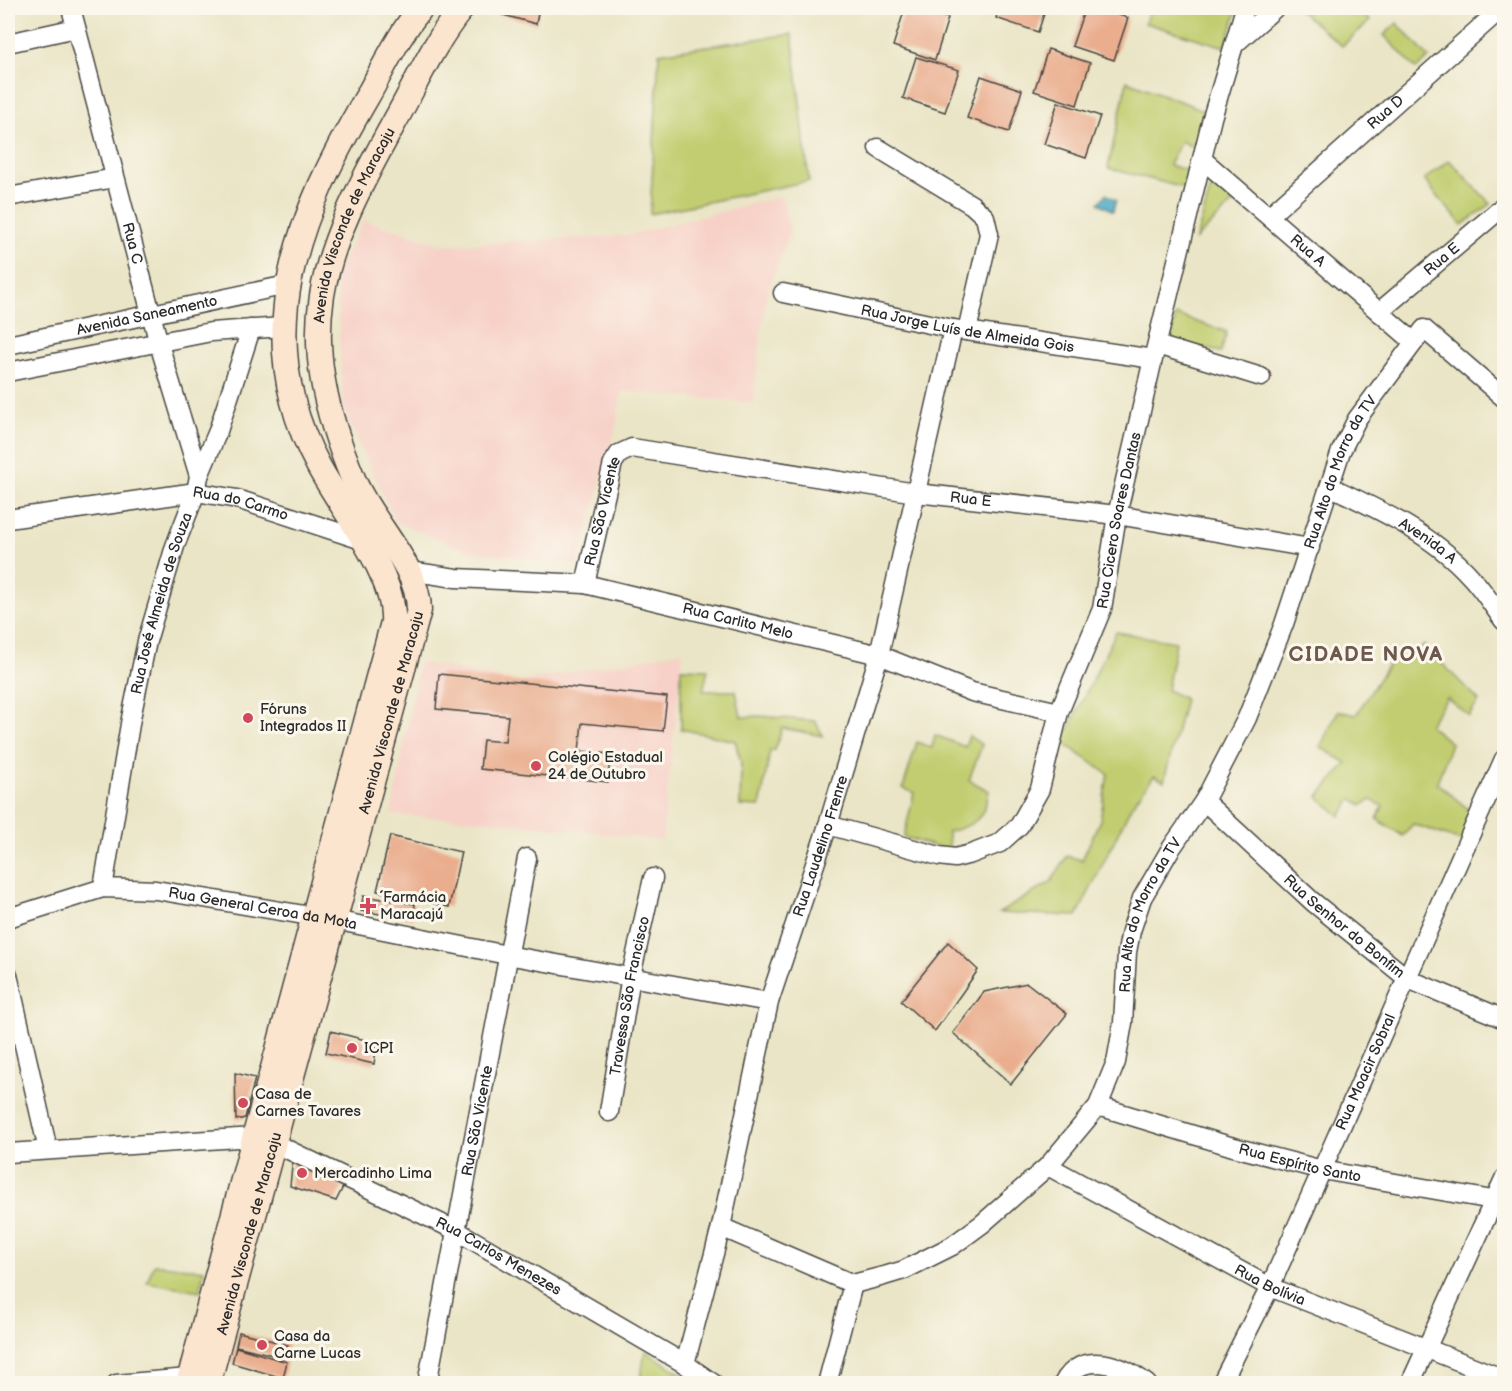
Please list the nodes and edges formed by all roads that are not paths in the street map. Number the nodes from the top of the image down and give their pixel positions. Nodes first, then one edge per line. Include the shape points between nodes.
1 (71, 8) edge
2 (462, 8) edge
3 (1245, 8) edge
4 (1275, 8) edge
5 (1502, 8) edge
6 (418, 12) edge
7 (76, 28) junction
8 (441, 34) junction
9 (8, 43) edge
10 (1236, 43) junction
11 (878, 148) dead end
12 (1202, 159) junction
13 (114, 178) junction
14 (8, 197) edge
15 (1504, 206) edge
16 (1269, 216) junction
17 (287, 285) junction
18 (783, 293) dead end
19 (1379, 312) junction
20 (152, 313) junction
21 (283, 327) junction
22 (251, 329) junction
23 (960, 330) junction
24 (1419, 335) junction
25 (14, 344) edge
26 (159, 344) junction
27 (1155, 352) junction
28 (27, 368) junction
29 (8, 372) edge
30 (1261, 377) dead end
31 (1503, 395) edge
32 (632, 448) joint
33 (197, 484) junction
34 (1331, 487) junction
35 (916, 493) junction
36 (1117, 515) junction
37 (8, 519) edge
38 (362, 540) junction
39 (1310, 548) junction
40 (409, 571) junction
41 (585, 584) junction
42 (1504, 621) edge
43 (879, 655) junction
44 (1059, 712) junction
45 (1504, 759) edge
46 (1204, 801) junction
47 (828, 825) junction
48 (527, 858) dead end
49 (653, 878) dead end
50 (102, 888) junction
51 (8, 918) edge
52 (323, 918) junction
53 (507, 955) junction
54 (8, 975) edge
55 (631, 976) junction
56 (1408, 979) junction
57 (769, 1002) junction
58 (1504, 1019) edge
59 (1098, 1106) junction
60 (609, 1112) dead end
61 (264, 1140) junction
62 (48, 1150) junction
63 (8, 1153) edge
64 (1047, 1166) junction
65 (1322, 1170) junction
66 (1504, 1179) edge
67 (1499, 1201) edge
68 (721, 1227) junction
69 (457, 1231) junction
70 (853, 1284) junction
71 (1270, 1287) junction
72 (1427, 1349) junction
73 (685, 1364) junction
74 (1504, 1379) edge
75 (195, 1382) edge
76 (116, 1383) edge
77 (427, 1383) edge
78 (714, 1383) edge
79 (827, 1383) edge
80 (1063, 1383) edge
81 (1147, 1383) edge
82 (1221, 1383) edge
83 (1410, 1383) edge

1 - 7 street, Rua C
2 - 8 main road, Avenida Visconde de Maracaju
3 - 10 street, Rua Cicero Soares Dantas
4 - 10 street
5 - 16 street, Rua D
6 - 8 main road via 430,19
6 - 17 main road, Avenida Visconde de Maracaju via 325,172 305,220
7 - 9 street
7 - 13 street, Rua C
8 - 40 main road, Avenida Visconde de Maracaju via 370,166 332,249 317,328 319,366 332,425 362,497
10 - 12 street, Rua Cicero Soares Dantas
11 - 23 street, Rua Laudelino Frenre via 972,205 985,217 988,240
12 - 16 street, Rua A
12 - 27 street, Rua Cicero Soares Dantas
13 - 14 street
13 - 20 street, Rua C
15 - 19 street, Rua E
16 - 19 street, Rua A
17 - 20 street, Avenida Saneamento
17 - 21 main road, Avenida Visconde de Maracaju
18 - 23 street, Rua Jorge Luís de Almeida Gois
19 - 24 street, Rua A
20 - 25 street, Avenida Saneamento
20 - 26 street, Rua C
21 - 22 street, Avenida Saneamento
21 - 38 main road, Avenida Visconde de Maracaju via 290,393 300,425 317,463
22 - 26 street, Avenida Saneamento via 211,332
22 - 33 street, Rua José Almeida de Souza
23 - 27 street, Rua Jorge Luís de Almeida Gois
23 - 35 street, Rua Laudelino Frenre
24 - 31 street, Rua A
24 - 34 street, Rua Alto do Morro da TV via 1357,419 1341,451
25 - 28 street
26 - 28 street, Avenida Saneamento
26 - 33 street, Rua C
27 - 30 street, Rua Jorge Luís de Almeida Gois
27 - 36 street, Rua Cicero Soares Dantas
28 - 29 street, Avenida Saneamento
32 - 35 street, Rua E
32 - 41 street, Rua São Vicente via 619,454 613,464
33 - 37 street, Rua do Carmo
33 - 38 street, Rua do Carmo
33 - 50 street, Rua José Almeida de Souza via 147,641
34 - 39 street, Rua Alto do Morro da TV
34 - 42 street, Avenida A via 1386,513 1437,548 1470,576
35 - 36 street, Rua E
35 - 43 street, Rua Laudelino Frenre
36 - 39 street, Rua E
36 - 44 street, Rua Cicero Soares Dantas via 1102,609
38 - 52 main road, Avenida Visconde de Maracaju via 385,576 393,622
39 - 46 street, Rua Alto do Morro da TV via 1247,718
40 - 41 street, Rua Carlito Melo via 456,578
40 - 52 main road, Avenida Visconde de Maracaju via 419,604 415,627
41 - 43 street, Rua Carlito Melo
43 - 44 street, Rua Carlito Melo via 972,692
43 - 47 street, Rua Laudelino Frenre
44 - 47 street, Rua Cicero Soares Dantas via 1040,789 1030,811 1019,826 988,850 947,858
45 - 56 street, Rua Moacir Sobral
46 - 56 street, Rua Senhor do Bonfim via 1313,902
46 - 59 street, Rua Alto do Morro da TV via 1170,850 1134,919 1118,1053
47 - 57 street, Rua Laudelino Frenre
48 - 53 street, Rua São Vicente
49 - 55 street, Travessa São Francisco
50 - 51 street, Rua General Ceroa da Mota
50 - 52 street, Rua General Ceroa da Mota via 156,890
52 - 53 street, Rua General Ceroa da Mota
52 - 61 main road, Avenida Visconde de Maracaju
53 - 55 street, Rua General Ceroa da Mota
53 - 69 street, Rua São Vicente
54 - 62 street
55 - 57 street, Rua General Ceroa da Mota
55 - 60 street, Travessa São Francisco
56 - 58 street, Rua Senhor do Bonfim
56 - 65 street, Rua Moacir Sobral
57 - 68 street, Rua Laudelino Frenre
59 - 64 street, Rua Alto do Morro da TV
59 - 65 street, Rua Espírito Santo
61 - 62 street
61 - 69 street, Rua Carlos Menezes
61 - 75 main road, Avenida Visconde de Maracaju
62 - 63 street
64 - 70 street, Rua Alto do Morro da TV via 952,1246 904,1270
64 - 71 street, Rua Bolívia
65 - 67 street, Rua Espírito Santo
65 - 71 street, Rua Moacir Sobral
66 - 67 street
67 - 72 street
68 - 70 street
68 - 73 street, Rua Laudelino Frenre
69 - 73 street, Rua Carlos Menezes
69 - 77 street, Rua São Vicente
70 - 79 street
71 - 72 street, Rua Bolívia
71 - 82 street, Rua Moacir Sobral
72 - 74 street, Rua Bolívia
72 - 83 street
73 - 78 street, Rua Carlos Menezes
75 - 76 street
80 - 81 street via 1079,1367 1099,1362 1125,1370

